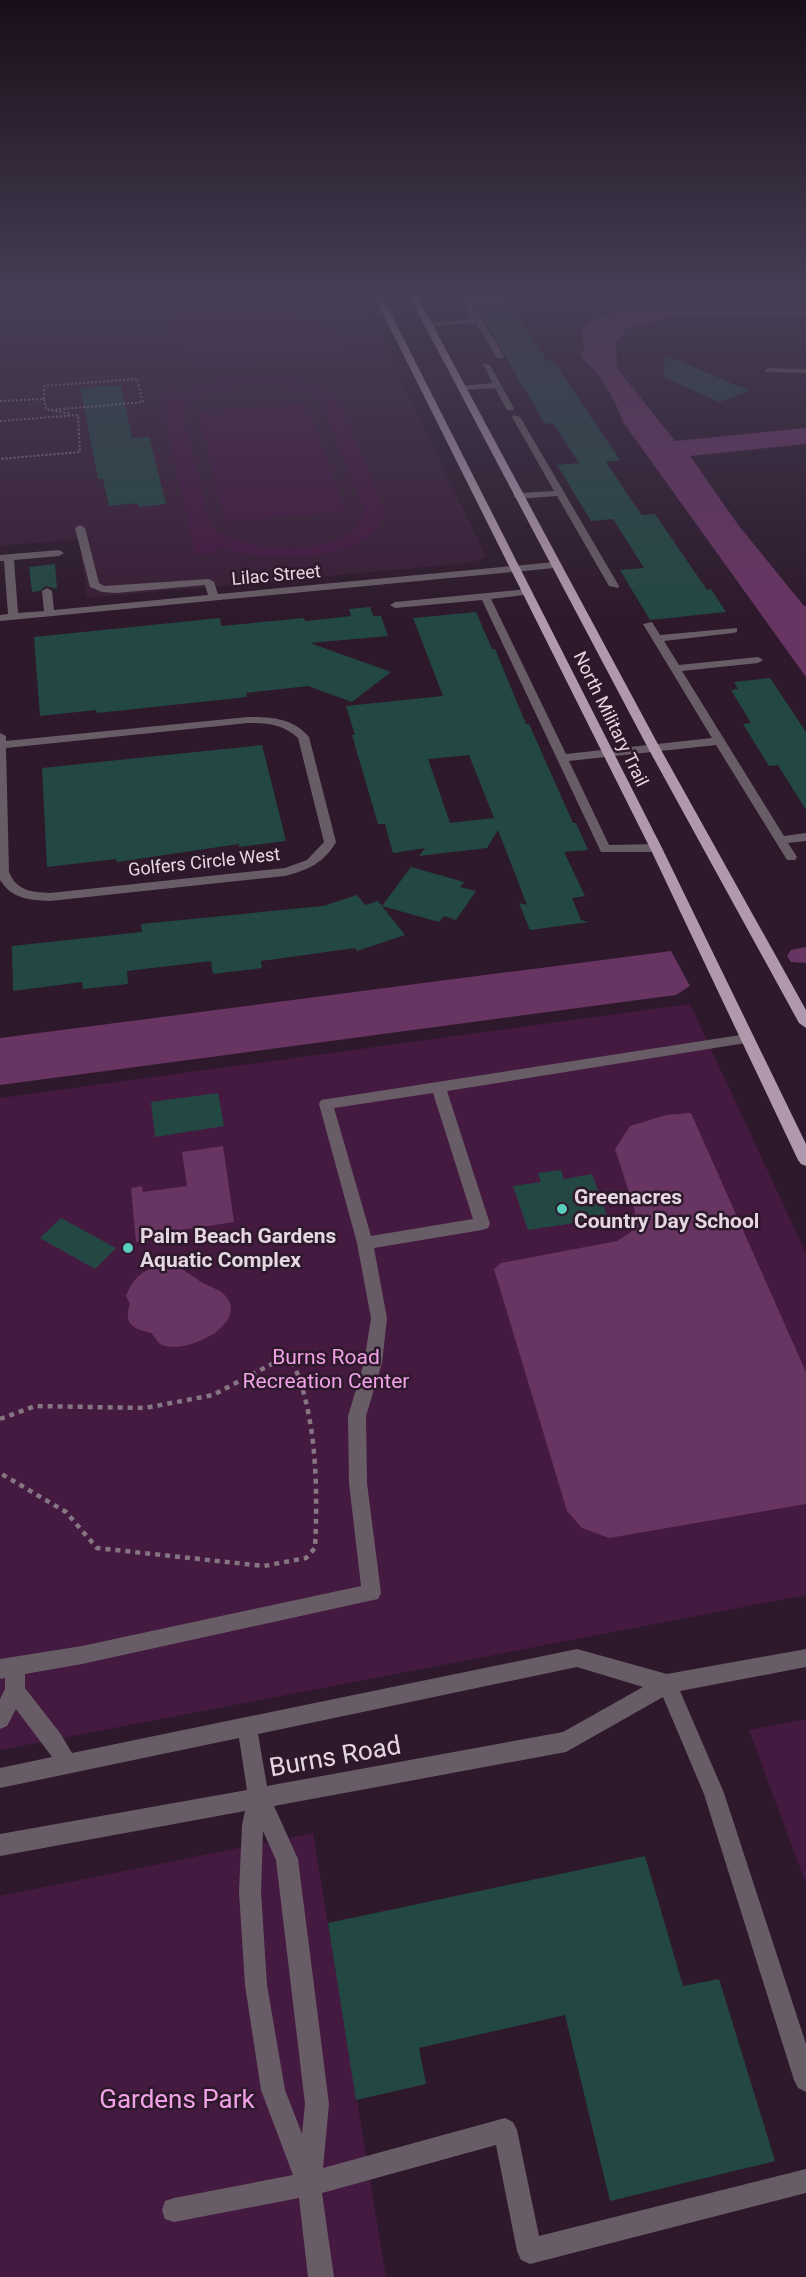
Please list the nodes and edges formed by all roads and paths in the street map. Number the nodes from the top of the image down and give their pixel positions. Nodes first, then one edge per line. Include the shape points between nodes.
1 (45, 402) edge
2 (140, 402) edge
3 (432, 402) edge
4 (469, 402) edge
5 (508, 402) edge
6 (51, 410) junction
7 (78, 415) junction
8 (0, 421) edge
9 (0, 459) edge
10 (560, 493) junction
11 (518, 496) junction
12 (80, 528) dead end
13 (59, 553) dead end
14 (4, 558) edge
15 (555, 565) junction
16 (516, 569) junction
17 (614, 586) dead end
18 (47, 591) dead end
19 (528, 592) junction
20 (485, 596) junction
21 (214, 598) junction
22 (395, 605) dead end
23 (49, 614) junction
24 (13, 617) junction
25 (0, 618) edge
26 (648, 624) dead end
27 (733, 630) dead end
28 (656, 639) junction
29 (758, 660) dead end
30 (675, 669) junction
31 (0, 736) edge
32 (719, 741) junction
33 (0, 745) edge
34 (654, 748) junction
35 (607, 755) junction
36 (563, 758) junction
37 (806, 837) edge
38 (780, 840) junction
39 (656, 848) junction
40 (791, 857) dead end
41 (806, 1023) edge
42 (747, 1039) junction
43 (438, 1086) junction
44 (806, 1160) edge
45 (365, 1243) junction
46 (0, 1419) edge
47 (0, 1473) edge
48 (806, 1658) edge
49 (7, 1667) edge
50 (667, 1684) junction
51 (15, 1691) junction
52 (0, 1719) edge
53 (247, 1728) junction
54 (68, 1765) junction
55 (0, 1778) edge
56 (260, 1797) junction
57 (0, 1845) edge
58 (806, 2080) edge
59 (806, 2181) edge
60 (309, 2184) junction
61 (174, 2210) dead end
62 (321, 2277) edge

1 - 6 path via 46,409
2 - 6 path
3 - 16 main road, North Military Trail
4 - 11 main road, North Military Trail
5 - 10 street
6 - 7 path
7 - 8 path
7 - 9 path via 80,452
10 - 11 street
10 - 17 street
11 - 15 main road, North Military Trail
12 - 21 street via 94,585 116,590 209,582
13 - 14 street
14 - 24 street
15 - 16 street, Lilac Street
15 - 34 main road, North Military Trail
16 - 19 main road, North Military Trail
16 - 21 street, Lilac Street
18 - 23 street
19 - 20 street
19 - 35 main road, North Military Trail
20 - 22 street
20 - 36 street
21 - 23 street, Lilac Street
23 - 24 street, Lilac Street
24 - 25 street, Lilac Street
26 - 28 street
27 - 28 street
28 - 30 street
29 - 30 street
30 - 32 street
31 - 33 street
32 - 34 street
32 - 38 street
33 - 33 street, Golfers Circle West via 3,872 7,884 28,896 50,897 285,872 320,857 330,842 303,737 272,720
34 - 35 street
34 - 41 main road, North Military Trail
35 - 36 street
35 - 39 main road, North Military Trail
36 - 39 street via 605,849
37 - 38 street
38 - 40 street
39 - 42 main road, North Military Trail
42 - 43 street
42 - 44 main road, North Military Trail
43 - 45 street via 326,1104
43 - 45 street via 482,1224
45 - 49 street via 379,1318 373,1363 357,1416 358,1483 371,1593 82,1655
46 - 47 path via 35,1407 146,1408 213,1395 289,1355 307,1401 317,1511 315,1548 306,1558 264,1566 98,1548 66,1512
48 - 50 street, Burns Road
49 - 51 street
50 - 53 street, Burns Road via 578,1658
50 - 56 street, Burns Road via 566,1742
50 - 58 street via 714,1793
51 - 52 street
51 - 54 street
53 - 54 street, Burns Road
53 - 56 street
54 - 55 street, Burns Road
56 - 57 street, Burns Road
56 - 60 street via 287,1859 317,2104
56 - 60 street via 253,1825 250,1892 256,1984 273,2090
59 - 60 street via 530,2251 505,2130
60 - 61 street
60 - 62 street

